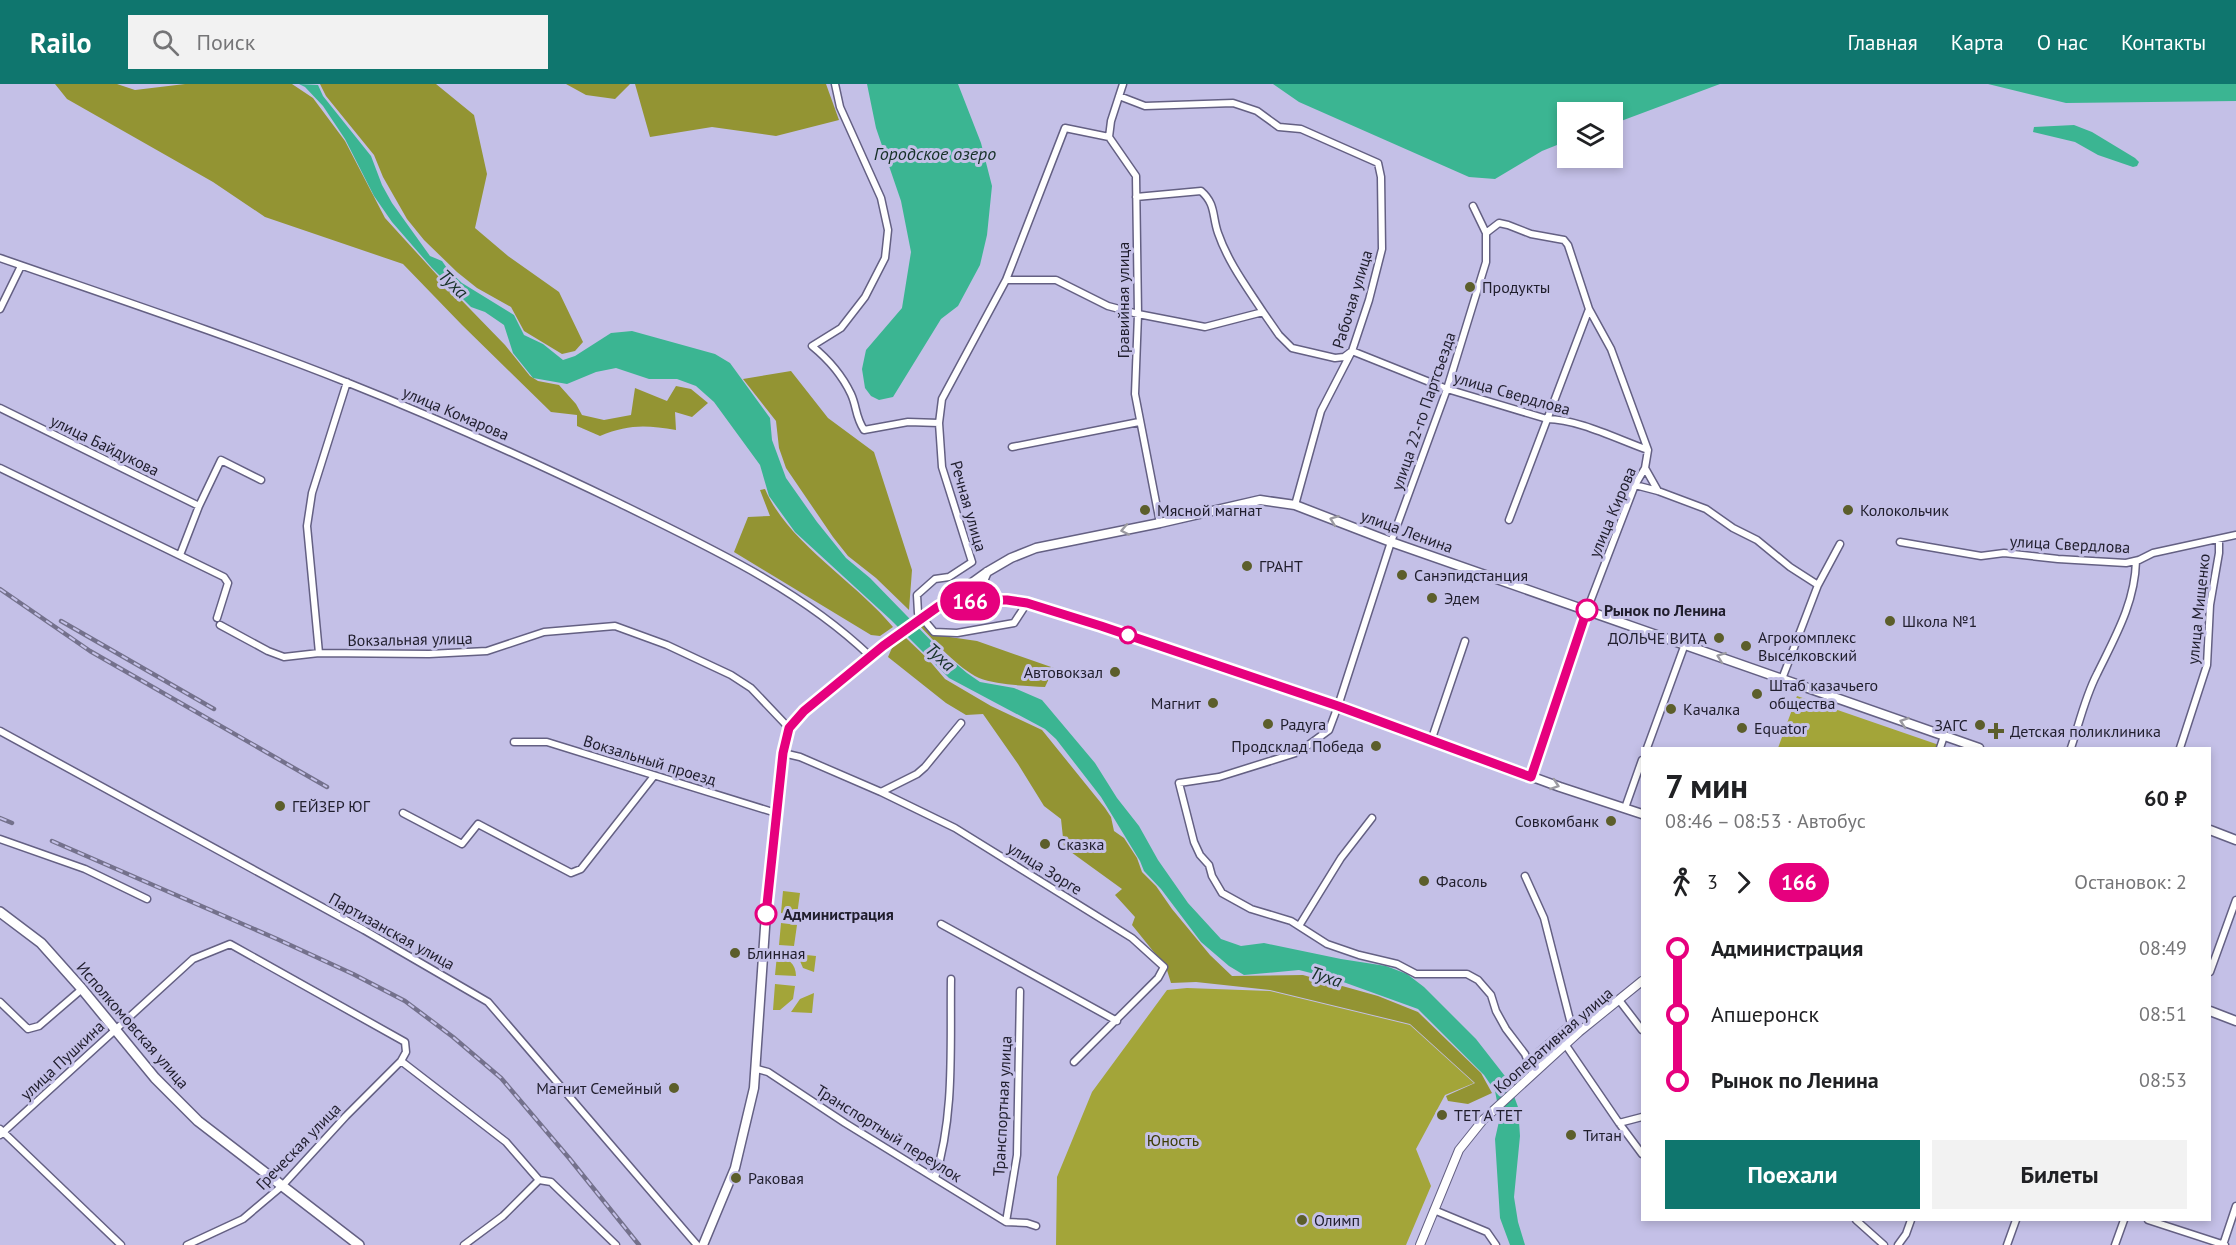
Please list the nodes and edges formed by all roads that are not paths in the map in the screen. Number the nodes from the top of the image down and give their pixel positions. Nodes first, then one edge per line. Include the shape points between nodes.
1 (835, 84) edge
2 (1123, 84) edge
3 (1119, 96) junction
4 (1109, 137) junction
5 (1136, 197) junction
6 (1473, 206) dead end
7 (1486, 233) junction
8 (0, 258) edge
9 (21, 266) junction
10 (1006, 280) junction
11 (0, 309) edge
12 (1589, 309) junction
13 (1263, 312) junction
14 (1138, 314) junction
15 (1352, 351) junction
16 (347, 382) junction
17 (1447, 389) junction
18 (0, 408) edge
19 (1547, 419) junction
20 (1139, 422) junction
21 (939, 423) junction
22 (1012, 447) dead end
23 (1648, 450) junction
24 (0, 468) edge
25 (1645, 468) junction
26 (261, 480) dead end
27 (1635, 485) junction
28 (1658, 490) junction
29 (1295, 504) junction
30 (199, 506) junction
31 (1509, 520) dead end
32 (1160, 523) junction
33 (2236, 535) edge
34 (2218, 540) junction
35 (1391, 542) junction
36 (1900, 542) dead end
37 (1840, 544) dead end
38 (180, 555) junction
39 (2136, 561) junction
40 (987, 572) junction
41 (1818, 585) junction
42 (993, 600) junction
43 (1027, 603) junction
44 (939, 606) junction
45 (1587, 610) junction
46 (217, 618) dead end
47 (220, 625) dead end
48 (1465, 640) dead end
49 (1685, 644) junction
50 (319, 653) junction
51 (870, 656) junction
52 (1782, 679) junction
53 (1338, 706) junction
54 (961, 723) dead end
55 (789, 728) junction
56 (0, 731) edge
57 (1944, 736) junction
58 (1431, 741) junction
59 (514, 742) dead end
60 (1647, 747) edge
61 (1940, 747) edge
62 (1976, 747) edge
63 (2071, 747) edge
64 (2180, 747) edge
65 (783, 753) junction
66 (1641, 763) edge
67 (654, 776) junction
68 (1531, 777) junction
69 (881, 792) junction
70 (1625, 808) junction
71 (403, 813) dead end
72 (776, 813) junction
73 (1641, 814) edge
74 (1372, 818) dead end
75 (2211, 830) edge
76 (0, 839) edge
77 (2236, 840) edge
78 (1525, 876) dead end
79 (147, 899) dead end
80 (2236, 900) edge
81 (0, 912) edge
82 (941, 924) dead end
83 (1299, 926) junction
84 (2211, 969) edge
85 (951, 979) dead end
86 (1641, 982) edge
87 (82, 989) junction
88 (1020, 991) dead end
89 (1618, 1000) junction
90 (0, 1002) edge
91 (2211, 1011) edge
92 (1117, 1021) junction
93 (2236, 1021) edge
94 (116, 1029) junction
95 (1641, 1029) edge
96 (1565, 1044) junction
97 (401, 1061) junction
98 (1074, 1062) dead end
99 (1545, 1063) junction
100 (757, 1070) junction
101 (1533, 1074) junction
102 (1641, 1117) edge
103 (1619, 1123) junction
104 (1, 1133) edge
105 (1641, 1153) edge
106 (539, 1179) junction
107 (935, 1179) junction
108 (282, 1186) junction
109 (2236, 1206) edge
110 (1434, 1210) junction
111 (1857, 1221) edge
112 (1911, 1221) edge
113 (2016, 1221) edge
114 (2124, 1221) edge
115 (2151, 1221) edge
116 (1006, 1222) junction
117 (1036, 1226) dead end
118 (121, 1245) edge
119 (187, 1245) edge
120 (358, 1245) edge
121 (464, 1245) edge
122 (616, 1245) edge
123 (697, 1245) edge
124 (703, 1245) edge
125 (1420, 1245) edge
126 (1496, 1245) edge
127 (1884, 1245) edge
128 (1898, 1245) edge
129 (2007, 1245) edge
130 (2115, 1245) edge
131 (2223, 1245) edge

1 - 21 street via 840,107 881,198 888,230 885,258 865,297 841,328 812,346 827,358 850,393 856,418 864,430 908,422
2 - 3 street
3 - 4 street
3 - 15 street, Рабочая улица via 1145,106 1233,103 1257,111 1279,127 1301,129 1378,163 1382,249
4 - 5 street, Гравийная улица via 1136,176
4 - 10 street, Речная улица via 1065,128
5 - 13 street via 1201,191 1211,199 1218,233 1233,266
5 - 14 street, Гравийная улица
6 - 7 street, улица 22-го Партсъезда
7 - 12 street, улица Кирова via 1499,223 1564,240
7 - 17 street, улица 22-го Партсъезда via 1486,262
8 - 9 street, улица Комарова
9 - 11 street
9 - 16 street, улица Комарова
10 - 14 street via 1056,280 1108,306
10 - 21 street, Речная улица via 942,399
12 - 19 street
12 - 23 street, улица Кирова via 1611,349
13 - 14 street via 1205,327
13 - 15 street via 1292,348 1335,358
14 - 20 street, Гравийная улица via 1135,394
15 - 17 street, улица Свердлова
15 - 29 street, Рабочая улица via 1321,411
16 - 50 street via 312,493 307,526
16 - 51 street, улица Комарова via 525,457 707,546 795,598
17 - 19 street, улица Свердлова
17 - 35 street, улица 22-го Партсъезда
18 - 30 street, улица Байдукова
19 - 23 street, улица Свердлова via 1578,425
19 - 31 street
20 - 22 street
20 - 32 street, Гравийная улица
21 - 43 street, Речная улица via 942,467 972,562 949,578 935,579 917,596 918,613 934,632 957,633 1014,623
23 - 25 street, улица Кирова
24 - 38 street
25 - 27 street, улица Кирова
25 - 28 street
26 - 30 street via 221,460
27 - 28 street
27 - 45 street, улица Кирова
28 - 41 street via 1724,519
29 - 32 main road, улица Ленина via 1260,500
35 -> 29 main road, улица Ленина
30 - 38 street
32 -> 40 main road, улица Ленина via 1035,548
33 - 34 street, улица Свердлова
34 - 39 street, улица Свердлова via 2153,553
34 - 64 street, улица Мищенко via 2207,666
35 - 45 main road, улица Ленина
35 - 53 street, улица 22-го Партсъезда
36 - 39 street, улица Свердлова via 1982,556 2004,553 2058,560
37 - 41 street
38 - 46 street via 224,577 228,583
39 - 63 street via 2129,606 2096,676
40 - 42 main road via 982,589
40 - 44 main road, улица Ленина
41 - 52 street
42 - 43 main road
42 - 44 main road
43 - 53 main road
44 - 51 main road, улица Ленина, bridge
45 - 49 main road, улица Ленина
45 - 68 street, улица Кирова
47 - 50 street, Вокзальная улица via 284,657
48 - 58 street
52 -> 49 main road, улица Ленина
49 - 60 street
50 - 55 street, Вокзальная улица via 487,651 544,632 615,626 731,675 751,688
51 - 55 main road, улица Ленина
57 -> 52 main road, улица Ленина
53 - 58 main road
53 - 83 street, улица 22-го Партсъезда via 1329,730 1299,752 1219,777 1179,783 1194,842 1222,893 1251,909
54 - 69 street via 917,774
55 - 65 main road
56 - 123 street, Партизанская улица via 488,1002
57 - 61 street
57 - 62 main road, улица Ленина
58 - 68 main road
59 - 67 street, Вокзальный проезд via 548,742
65 - 69 street, улица Зорге
65 - 72 main road
66 - 70 street
67 - 71 street via 581,868 571,873 478,824 462,844
67 - 72 street, Вокзальный проезд
68 -> 70 main road
69 - 92 street, улица Зорге via 955,828 1132,938 1164,967
70 - 73 main road
72 - 100 main road
74 - 83 street via 1341,858
75 - 77 main road
76 - 79 street via 85,869
78 - 99 street via 1544,918 1570,1024 1539,1052
80 - 84 street
81 - 87 main road, Исполкомовская улица via 41,944
82 - 92 street
83 - 101 street via 1327,944 1397,964 1416,974 1467,974 1478,980 1491,995 1496,1011 1525,1054
85 - 107 street via 946,1127
86 - 89 street, Кооперативная улица
87 - 90 street via 39,1026 28,1029
87 - 94 main road, Исполкомовская улица
88 - 116 street, Транспортная улица via 1017,1155
89 - 95 street
89 - 96 street, Кооперативная улица
91 - 93 main road
92 - 98 street, улица Зорге
94 - 97 street, улица Пушкина via 193,958 230,944 405,1042 406,1052
94 - 104 street, улица Пушкина
94 - 108 main road, Исполкомовская улица via 155,1078 198,1121
96 - 99 street, Кооперативная улица
96 - 103 street
97 - 106 street via 506,1142
97 - 108 street, Греческая улица
99 - 101 street, Кооперативная улица
100 - 107 street, Транспортный переулок via 768,1072
100 - 124 main road via 735,1168
101 - 110 street, Кооперативная улица via 1483,1120 1459,1150
102 - 103 street
103 - 105 street
104 - 118 street
106 - 121 street via 503,1216
106 - 122 street via 551,1182
107 - 116 street, Транспортный переулок
108 - 119 street, Греческая улица via 243,1218
108 - 120 main road, Исполкомовская улица
109 - 131 street
110 - 125 street, Кооперативная улица
110 - 126 street via 1487,1232
111 - 127 street
112 - 128 street
113 - 129 street
114 - 130 street
115 - 131 street
116 - 117 street

